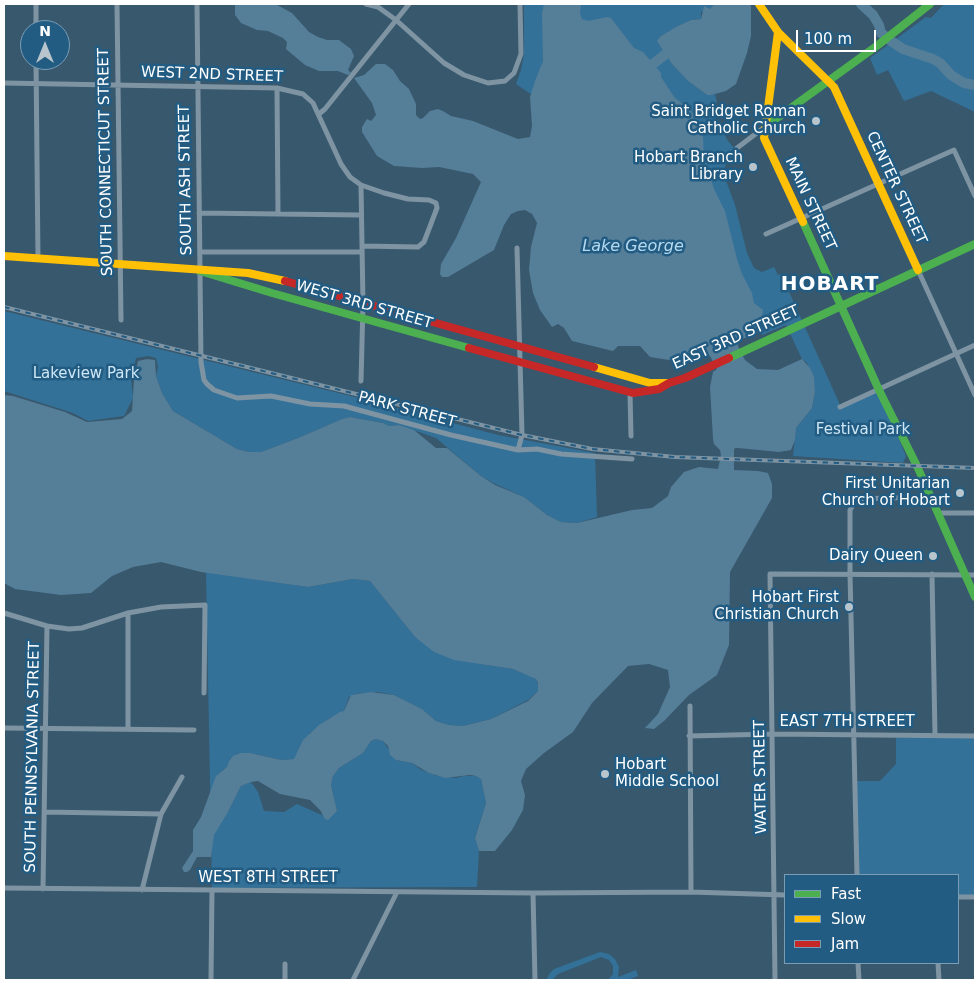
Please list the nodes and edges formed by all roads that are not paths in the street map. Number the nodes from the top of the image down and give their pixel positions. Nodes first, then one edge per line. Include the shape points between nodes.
1 (36, 4) edge
2 (117, 4) edge
3 (196, 4) edge
4 (366, 4) edge
5 (409, 4) edge
6 (520, 4) edge
7 (759, 4) edge
8 (930, 4) edge
9 (36, 20) edge
10 (396, 20) junction
11 (778, 32) junction
12 (36, 70) edge
13 (828, 81) junction
14 (4, 83) edge
15 (36, 83) junction
16 (117, 84) junction
17 (197, 86) junction
18 (278, 88) junction
19 (319, 114) junction
20 (766, 126) junction
21 (737, 148) dead end
22 (879, 184) junction
23 (361, 185) junction
24 (975, 196) edge
25 (199, 213) junction
26 (278, 214) junction
27 (360, 215) junction
28 (801, 219) junction
29 (766, 234) dead end
30 (975, 244) edge
31 (517, 248) dead end
32 (362, 249) junction
33 (200, 252) junction
34 (4, 256) edge
35 (38, 259) junction
36 (119, 265) junction
37 (918, 270) junction
38 (200, 271) junction
39 (363, 304) junction
40 (841, 306) junction
41 (363, 319) junction
42 (120, 320) dead end
43 (975, 346) edge
44 (521, 348) junction
45 (957, 354) junction
46 (201, 356) joint
47 (521, 363) junction
48 (361, 381) dead end
49 (669, 383) junction
50 (879, 390) junction
51 (630, 393) junction
52 (975, 395) edge
53 (840, 406) dead end
54 (631, 436) dead end
55 (518, 450) junction
56 (632, 458) dead end
57 (930, 495) junction
58 (938, 513) junction
59 (975, 513) edge
60 (850, 574) junction
61 (932, 574) junction
62 (964, 574) junction
63 (975, 574) edge
64 (975, 597) edge
65 (4, 613) edge
66 (128, 613) junction
67 (47, 626) junction
68 (204, 693) dead end
69 (690, 706) dead end
70 (4, 728) edge
71 (46, 728) junction
72 (128, 729) junction
73 (194, 730) dead end
74 (773, 734) junction
75 (689, 736) junction
76 (854, 736) junction
77 (935, 736) junction
78 (975, 736) edge
79 (182, 777) dead end
80 (45, 812) junction
81 (161, 814) junction
82 (857, 874) edge
83 (4, 888) edge
84 (43, 889) junction
85 (142, 890) junction
86 (212, 890) junction
87 (397, 892) junction
88 (691, 892) junction
89 (533, 893) junction
90 (774, 895) junction
91 (784, 895) edge
92 (959, 896) edge
93 (975, 897) edge
94 (285, 964) dead end
95 (858, 964) edge
96 (938, 964) edge
97 (212, 980) edge
98 (285, 980) edge
99 (353, 980) edge
100 (535, 980) edge
101 (775, 980) edge
102 (859, 980) edge
103 (938, 980) edge

1 - 9 street
2 - 16 street, SOUTH CONNECTICUT STREET
3 - 17 street, SOUTH ASH STREET
4 - 10 street via 378,7
5 - 10 street
6 - 10 street via 521,54 514,73 505,82 488,83 444,63
7 - 11 street, CENTER STREET
8 - 13 street
10 - 19 street via 326,110
11 - 13 street, CENTER STREET
11 - 20 street, MAIN STREET
12 - 15 street
13 - 20 street
13 - 22 street, CENTER STREET via 834,87
14 - 15 street, WEST 2ND STREET
15 - 16 street, WEST 2ND STREET
15 - 35 street
16 - 17 street, WEST 2ND STREET
16 - 36 street, SOUTH CONNECTICUT STREET
17 - 18 street, WEST 2ND STREET
17 - 25 street, SOUTH ASH STREET
18 - 19 street, WEST 2ND STREET via 303,94
18 - 26 street
19 - 23 street, WEST 2ND STREET via 340,164
20 - 21 street
20 - 28 street, MAIN STREET via 764,138
22 - 24 street via 954,150
22 - 28 street
22 - 37 street, CENTER STREET
23 - 27 street
23 - 32 street, WEST 2ND STREET via 384,194 429,200 437,208 424,242 418,247
25 - 26 street
25 - 33 street, SOUTH ASH STREET
26 - 27 street
27 - 32 street
28 - 29 street
28 - 40 street, MAIN STREET
30 - 37 street, EAST 3RD STREET
31 - 44 street
32 - 33 street
32 - 39 street
33 - 38 street, SOUTH ASH STREET
34 - 35 street, WEST 3RD STREET
35 - 36 street, WEST 3RD STREET
36 - 38 street, WEST 3RD STREET
36 - 42 street, SOUTH CONNECTICUT STREET
37 - 40 street, EAST 3RD STREET
37 - 45 street, CENTER STREET
38 - 39 street, WEST 3RD STREET via 248,273 278,279
38 - 41 street, WEST 3RD STREET
38 - 46 street, SOUTH ASH STREET
39 - 41 street
39 - 44 street, WEST 3RD STREET
40 - 49 street, EAST 3RD STREET
40 - 50 street, MAIN STREET
41 - 47 street, WEST 3RD STREET
41 - 48 street
43 - 45 street
44 - 47 street
44 - 49 street, EAST 3RD STREET via 650,384
45 - 50 street
45 - 52 street, CENTER STREET
46 - 55 street, PARK STREET via 207,384 237,398 271,396 310,404 344,406
47 - 51 street, EAST 3RD STREET
47 - 55 street via 522,436
49 - 51 street, EAST 3RD STREET via 659,389
50 - 53 street
50 - 57 street, MAIN STREET
51 - 54 street
55 - 56 street, PARK STREET
57 - 58 street, MAIN STREET
57 - 60 street via 858,499 850,510
58 - 59 street
58 - 62 street, MAIN STREET
60 - 61 street
60 - 74 street, WATER STREET via 770,574
60 - 76 street
61 - 62 street
61 - 77 street
62 - 63 street
62 - 64 street, MAIN STREET
65 - 67 street
66 - 67 street via 82,628
66 - 68 street via 161,606 205,605
66 - 72 street
67 - 71 street, SOUTH PENNSYLVANIA STREET
69 - 75 street
70 - 71 street
71 - 72 street
71 - 80 street, SOUTH PENNSYLVANIA STREET
72 - 73 street
74 - 75 street, EAST 7TH STREET
74 - 76 street, EAST 7TH STREET
74 - 90 street, WATER STREET
75 - 88 street
76 - 77 street, EAST 7TH STREET
76 - 82 street
77 - 78 street, EAST 7TH STREET
79 - 81 street
80 - 81 street
80 - 84 street, SOUTH PENNSYLVANIA STREET
81 - 85 street
83 - 84 street, WEST 8TH STREET
84 - 85 street, WEST 8TH STREET
85 - 86 street, WEST 8TH STREET
86 - 87 street, WEST 8TH STREET
86 - 97 street
87 - 89 street, WEST 8TH STREET
87 - 99 street
88 - 89 street, WEST 8TH STREET
88 - 90 street, WEST 8TH STREET
89 - 100 street
90 - 91 street, WEST 8TH STREET
90 - 101 street, WATER STREET
92 - 93 street
94 - 98 street
95 - 102 street
96 - 103 street

